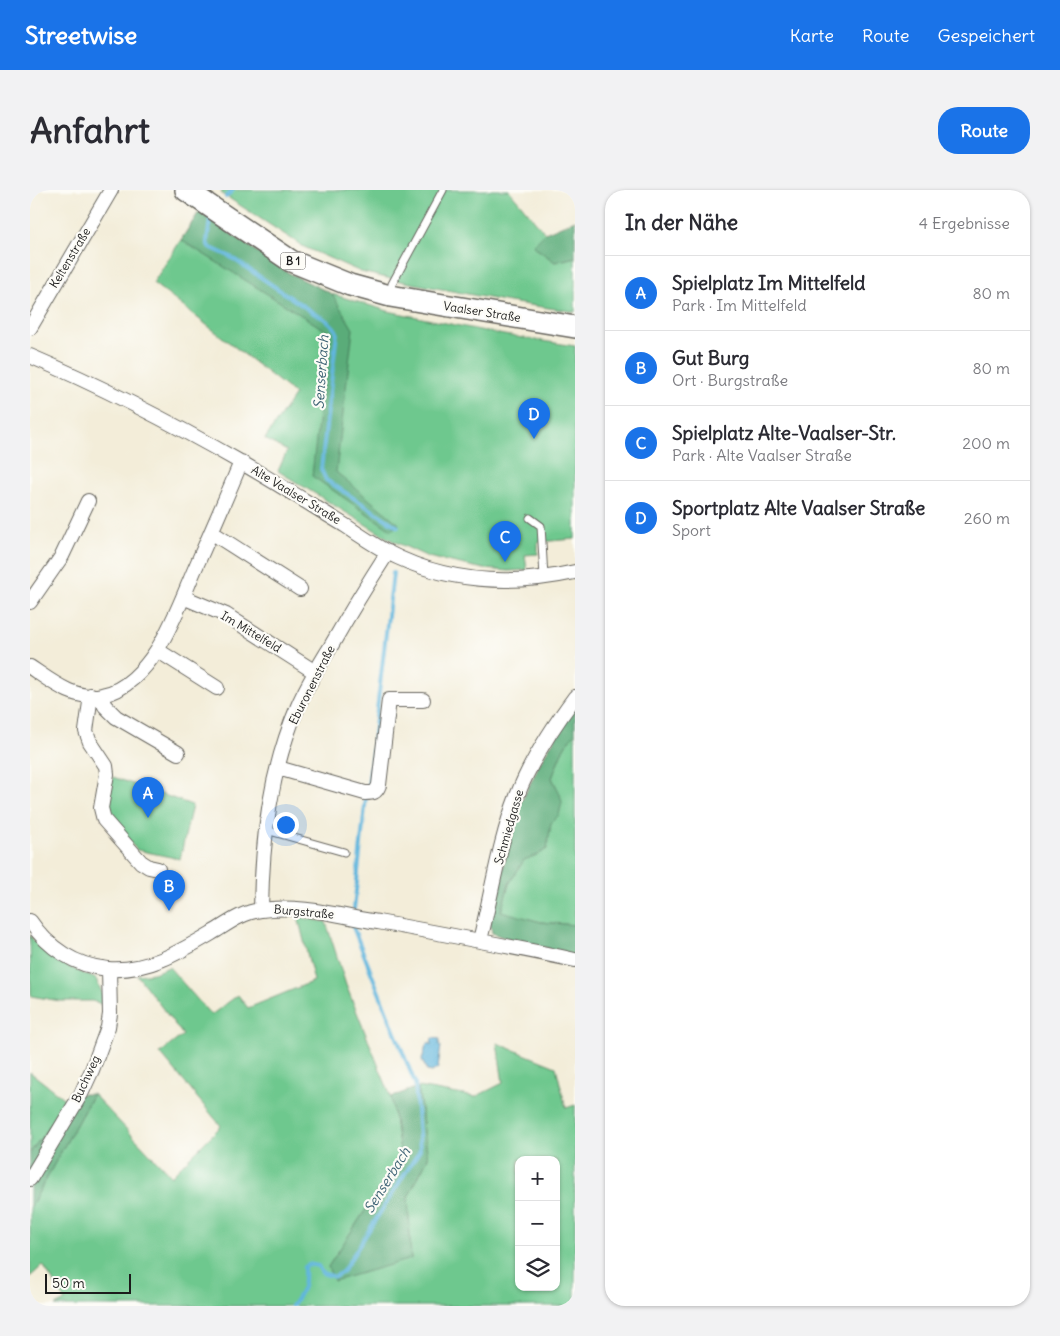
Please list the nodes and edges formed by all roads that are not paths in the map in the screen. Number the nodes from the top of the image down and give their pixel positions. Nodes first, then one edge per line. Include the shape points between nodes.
1 (111, 190) edge
2 (186, 190) edge
3 (444, 190) edge
4 (390, 296) junction
5 (575, 326) edge
6 (30, 328) edge
7 (30, 356) edge
8 (241, 462) junction
9 (88, 501) dead end
10 (530, 518) dead end
11 (211, 532) junction
12 (388, 552) junction
13 (575, 572) edge
14 (544, 578) junction
15 (300, 589) dead end
16 (183, 596) junction
17 (30, 602) edge
18 (157, 650) junction
19 (30, 667) edge
20 (315, 672) junction
21 (217, 688) dead end
22 (96, 696) junction
23 (575, 697) edge
24 (423, 700) dead end
25 (178, 753) dead end
26 (278, 768) junction
27 (265, 830) junction
28 (344, 852) dead end
29 (158, 869) dead end
30 (260, 910) junction
31 (30, 921) edge
32 (480, 940) junction
33 (575, 960) edge
34 (108, 969) junction
35 (30, 1179) edge

1 - 6 street, Keltenstraße
2 - 4 main road, Vaalser Straße / B 1 via 291,261 342,282
3 - 4 lane via 392,284
4 - 5 main road, Vaalser Straße / B 1
7 - 8 street, Alte Vaalser Straße via 70,373
8 - 11 street
8 - 12 street, Alte Vaalser Straße
9 - 17 street via 62,556
10 - 14 lane via 541,526
11 - 15 street
11 - 16 street
12 - 14 street, Alte Vaalser Straße via 418,565 461,577 509,581
12 - 20 street, Eburonenstraße
13 - 14 street, Alte Vaalser Straße
16 - 18 street
16 - 20 street, Im Mittelfeld via 226,615
18 - 21 street
18 - 22 street via 121,688
19 - 22 street via 68,691
20 - 26 street, Eburonenstraße via 298,706
22 - 25 street via 116,717
22 - 29 street via 86,732 106,766 101,808 104,820 140,862
23 - 32 street, Schmiedgasse via 546,739 516,797
24 - 26 street via 389,700 379,785 373,794
26 - 27 street, Eburonenstraße
27 - 28 lane
27 - 30 street, Eburonenstraße
30 - 32 street, Burgstraße via 305,910
30 - 34 street, Burgstraße via 242,915 161,960 135,968
31 - 34 street, Burgstraße via 45,940 65,956 85,965
32 - 33 street, Burgstraße
34 - 35 street, Buchweg via 108,1027 81,1094

